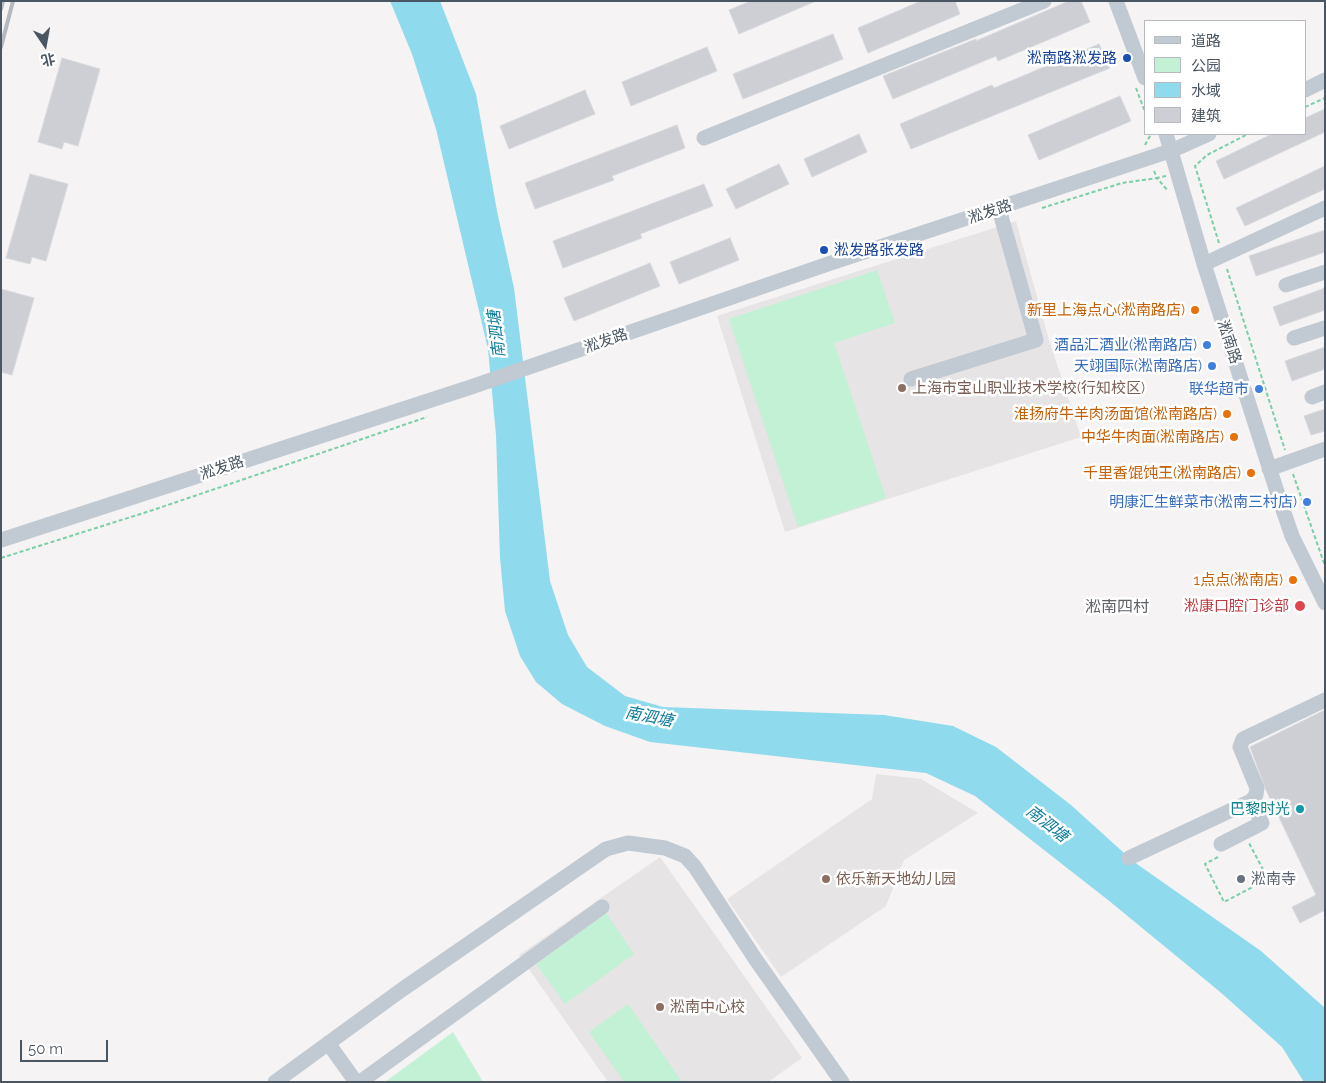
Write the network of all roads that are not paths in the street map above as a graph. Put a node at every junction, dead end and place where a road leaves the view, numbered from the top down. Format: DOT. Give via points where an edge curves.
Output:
graph roads {
  1 [pos="1044,1"];
  2 [pos="1116,1"];
  3 [pos="1144,75"];
  4 [pos="1325,80"];
  5 [pos="1306,90"];
  6 [pos="1166,135"];
  7 [pos="1207,135"];
  8 [pos="704,138"];
  9 [pos="1173,150"];
  10 [pos="1325,208"];
  11 [pos="999,209"];
  12 [pos="1204,264"];
  13 [pos="1325,272"];
  14 [pos="1286,285"];
  15 [pos="1325,328"];
  16 [pos="1294,338"];
  17 [pos="912,379"];
  18 [pos="1325,449"];
  19 [pos="1269,469"];
  20 [pos="1,540"];
  21 [pos="1325,603"];
  22 [pos="1325,700"];
  23 [pos="1251,801"];
  24 [pos="1221,844"];
  25 [pos="1129,858"];
  26 [pos="602,906"];
  27 [pos="328,1043"];
  28 [pos="274,1082"];
  29 [pos="358,1082"];
  30 [pos="842,1082"];
  1 -- 8 [label="street"];
  2 -- 3 [label="street"];
  4 -- 5 [label="street"];
  6 -- 9 [label="street, 淞南路"];
  7 -- 9 [label="street, 淞发路"];
  9 -- 11 [label="street, 淞发路"];
  9 -- 12 [label="street, 淞南路"];
  10 -- 12 [label="street"];
  11 -- 17 [label="street" via="1036,340"];
  11 -- 20 [label="street, 淞发路" via="828,264 471,387"];
  12 -- 19 [label="street, 淞南路"];
  13 -- 14 [label="street"];
  15 -- 16 [label="street"];
  18 -- 19 [label="street"];
  19 -- 21 [label="street, 淞南路" via="1292,536"];
  22 -- 23 [label="street" via="1243,739 1240,747 1257,788"];
  23 -- 24 [label="street" via="1262,823"];
  23 -- 25 [label="street"];
  26 -- 29 [label="street"];
  27 -- 28 [label="street"];
  27 -- 29 [label="street"];
  27 -- 30 [label="street" via="606,849 628,844 665,848 690,861"];
}
